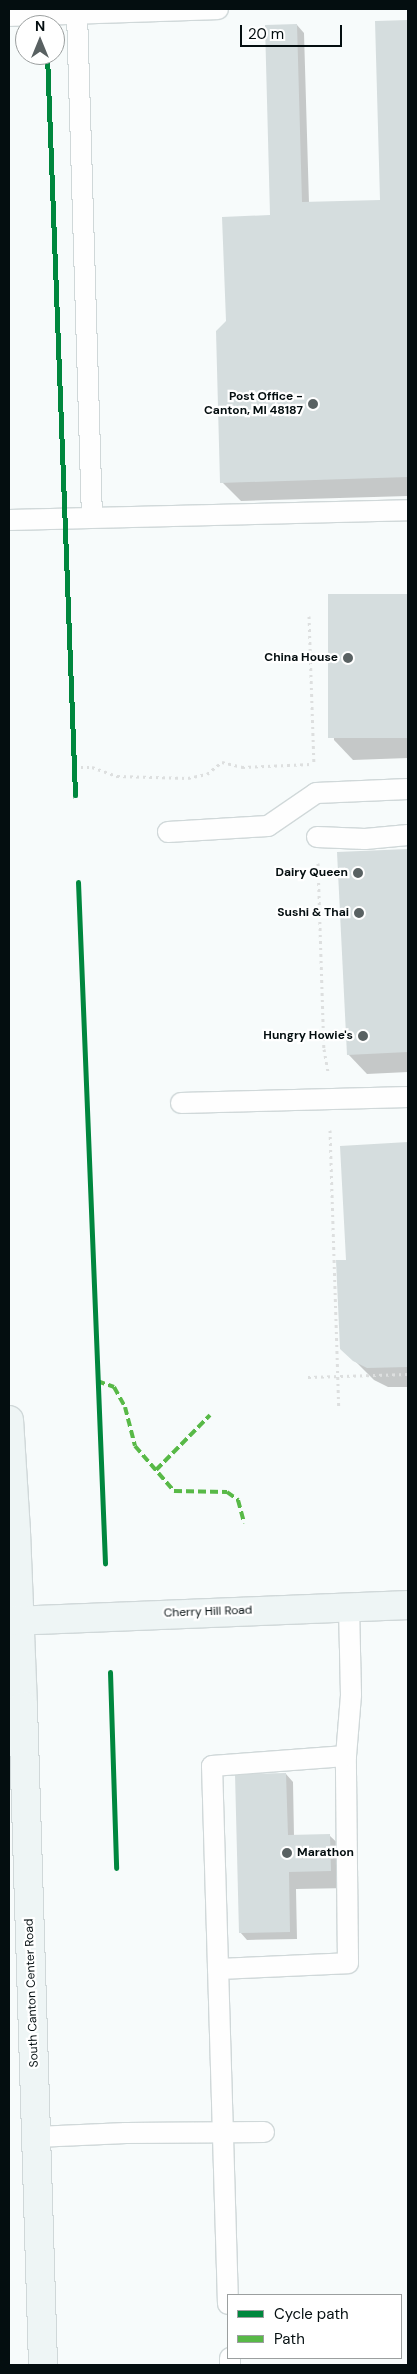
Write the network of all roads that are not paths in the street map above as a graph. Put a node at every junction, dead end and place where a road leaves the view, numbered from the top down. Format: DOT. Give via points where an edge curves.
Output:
graph roads {
  1 [pos="218,9"];
  2 [pos="77,13"];
  3 [pos="9,16"];
  4 [pos="408,510"];
  5 [pos="92,517"];
  6 [pos="9,520"];
  7 [pos="408,789"];
  8 [pos="168,832"];
  9 [pos="408,835"];
  10 [pos="317,837"];
  11 [pos="408,1097"];
  12 [pos="369,1098"];
  13 [pos="181,1102"];
  14 [pos="408,1106"];
  15 [pos="9,1420"];
  16 [pos="408,1605"];
  17 [pos="349,1606"];
  18 [pos="14,1621"];
  19 [pos="346,1756"];
  20 [pos="218,1969"];
  21 [pos="223,2132"];
  22 [pos="264,2132"];
  23 [pos="36,2137"];
  24 [pos="228,2294"];
  25 [pos="43,2365"];
  1 -- 2 [label="lane"];
  2 -- 3 [label="lane"];
  2 -- 5 [label="lane"];
  4 -- 5 [label="lane"];
  5 -- 6 [label="lane"];
  7 -- 8 [label="lane" via="316,793 268,826"];
  9 -- 10 [label="lane" via="365,839"];
  11 -- 12 [label="lane"];
  12 -- 13 [label="lane"];
  12 -- 14 [label="lane"];
  15 -- 18 [label="main road, South Canton Center Road"];
  16 -- 17 [label="main road, Cherry Hill Road"];
  17 -- 18 [label="main road, Cherry Hill Road"];
  17 -- 19 [label="lane" via="351,1695"];
  18 -- 23 [label="main road, South Canton Center Road"];
  19 -- 20 [label="lane" via="348,1962"];
  19 -- 20 [label="lane" via="212,1766"];
  20 -- 21 [label="lane"];
  21 -- 22 [label="lane"];
  21 -- 23 [label="lane"];
  21 -- 24 [label="lane"];
  23 -- 25 [label="main road, South Canton Center Road"];
}
